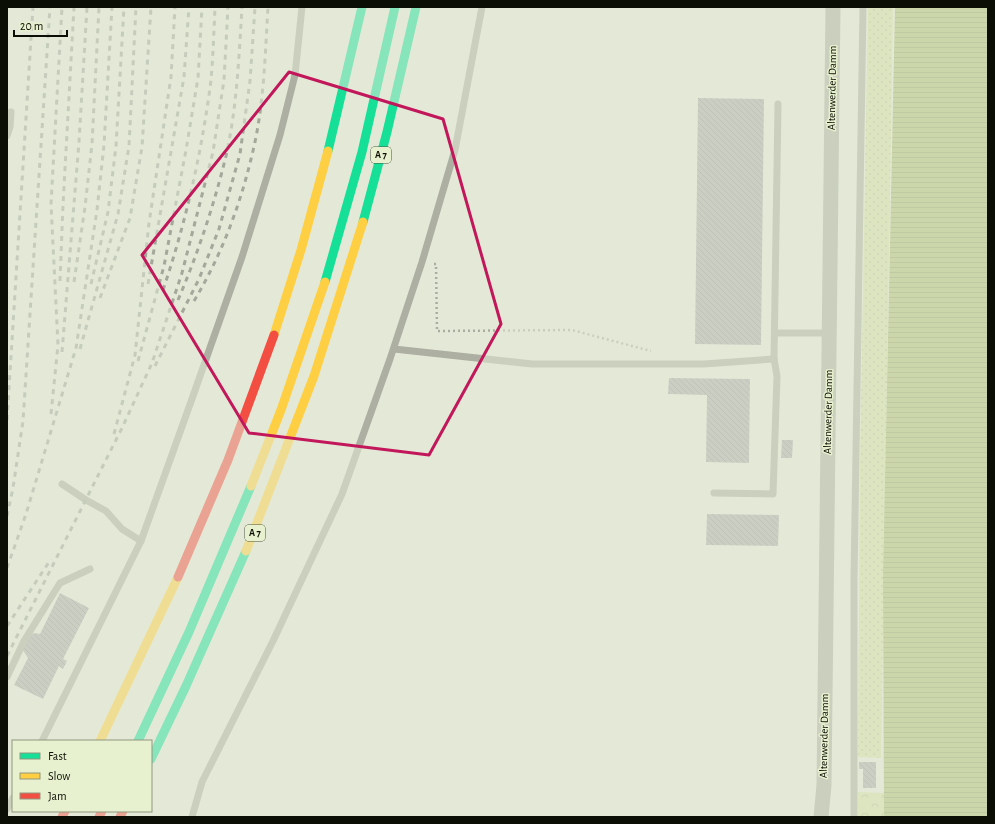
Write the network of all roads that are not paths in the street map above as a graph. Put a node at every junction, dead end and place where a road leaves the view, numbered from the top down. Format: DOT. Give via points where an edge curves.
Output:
graph roads {
  1 [pos="302,7"];
  2 [pos="362,7"];
  3 [pos="395,7"];
  4 [pos="416,7"];
  5 [pos="482,7"];
  6 [pos="833,7"];
  7 [pos="863,7"];
  8 [pos="778,104"];
  9 [pos="11,112"];
  10 [pos="7,136"];
  11 [pos="776,333"];
  12 [pos="829,333"];
  13 [pos="394,349"];
  14 [pos="774,359"];
  15 [pos="62,484"];
  16 [pos="714,493"];
  17 [pos="141,541"];
  18 [pos="90,569"];
  19 [pos="7,677"];
  20 [pos="42,740"];
  21 [pos="101,740"];
  22 [pos="138,740"];
  23 [pos="152,756"];
  24 [pos="12,800"];
  25 [pos="7,809"];
  26 [pos="192,817"];
  27 [pos="821,817"];
  28 [pos="854,817"];
  1 -- 17 [label="lane" via="295,75 280,135 242,257"];
  2 -- 21 [label="highway" via="336,126 290,285 259,376 187,559"];
  3 -- 22 [label="highway, A 7" via="368,128 341,228 322,294 279,417 233,533"];
  4 -- 23 [label="highway, A 7" via="372,194 316,372 252,540"];
  5 -- 13 [label="lane" via="455,150"];
  6 -- 12 [label="street, Altenwerder Damm"];
  7 -- 28 [label="lane" via="854,579"];
  8 -- 11 [label="lane"];
  9 -- 10 [label="lane"];
  11 -- 12 [label="lane"];
  11 -- 14 [label="lane"];
  12 -- 27 [label="street, Altenwerder Damm" via="824,785"];
  13 -- 14 [label="lane" via="532,364 704,364"];
  13 -- 26 [label="lane" via="342,494 273,641 202,782"];
  14 -- 16 [label="lane" via="778,376 773,494"];
  15 -- 17 [label="lane" via="106,511 122,529"];
  17 -- 20 [label="lane"];
  18 -- 19 [label="lane" via="60,582 24,641"];
  24 -- 25 [label="lane"];
}
